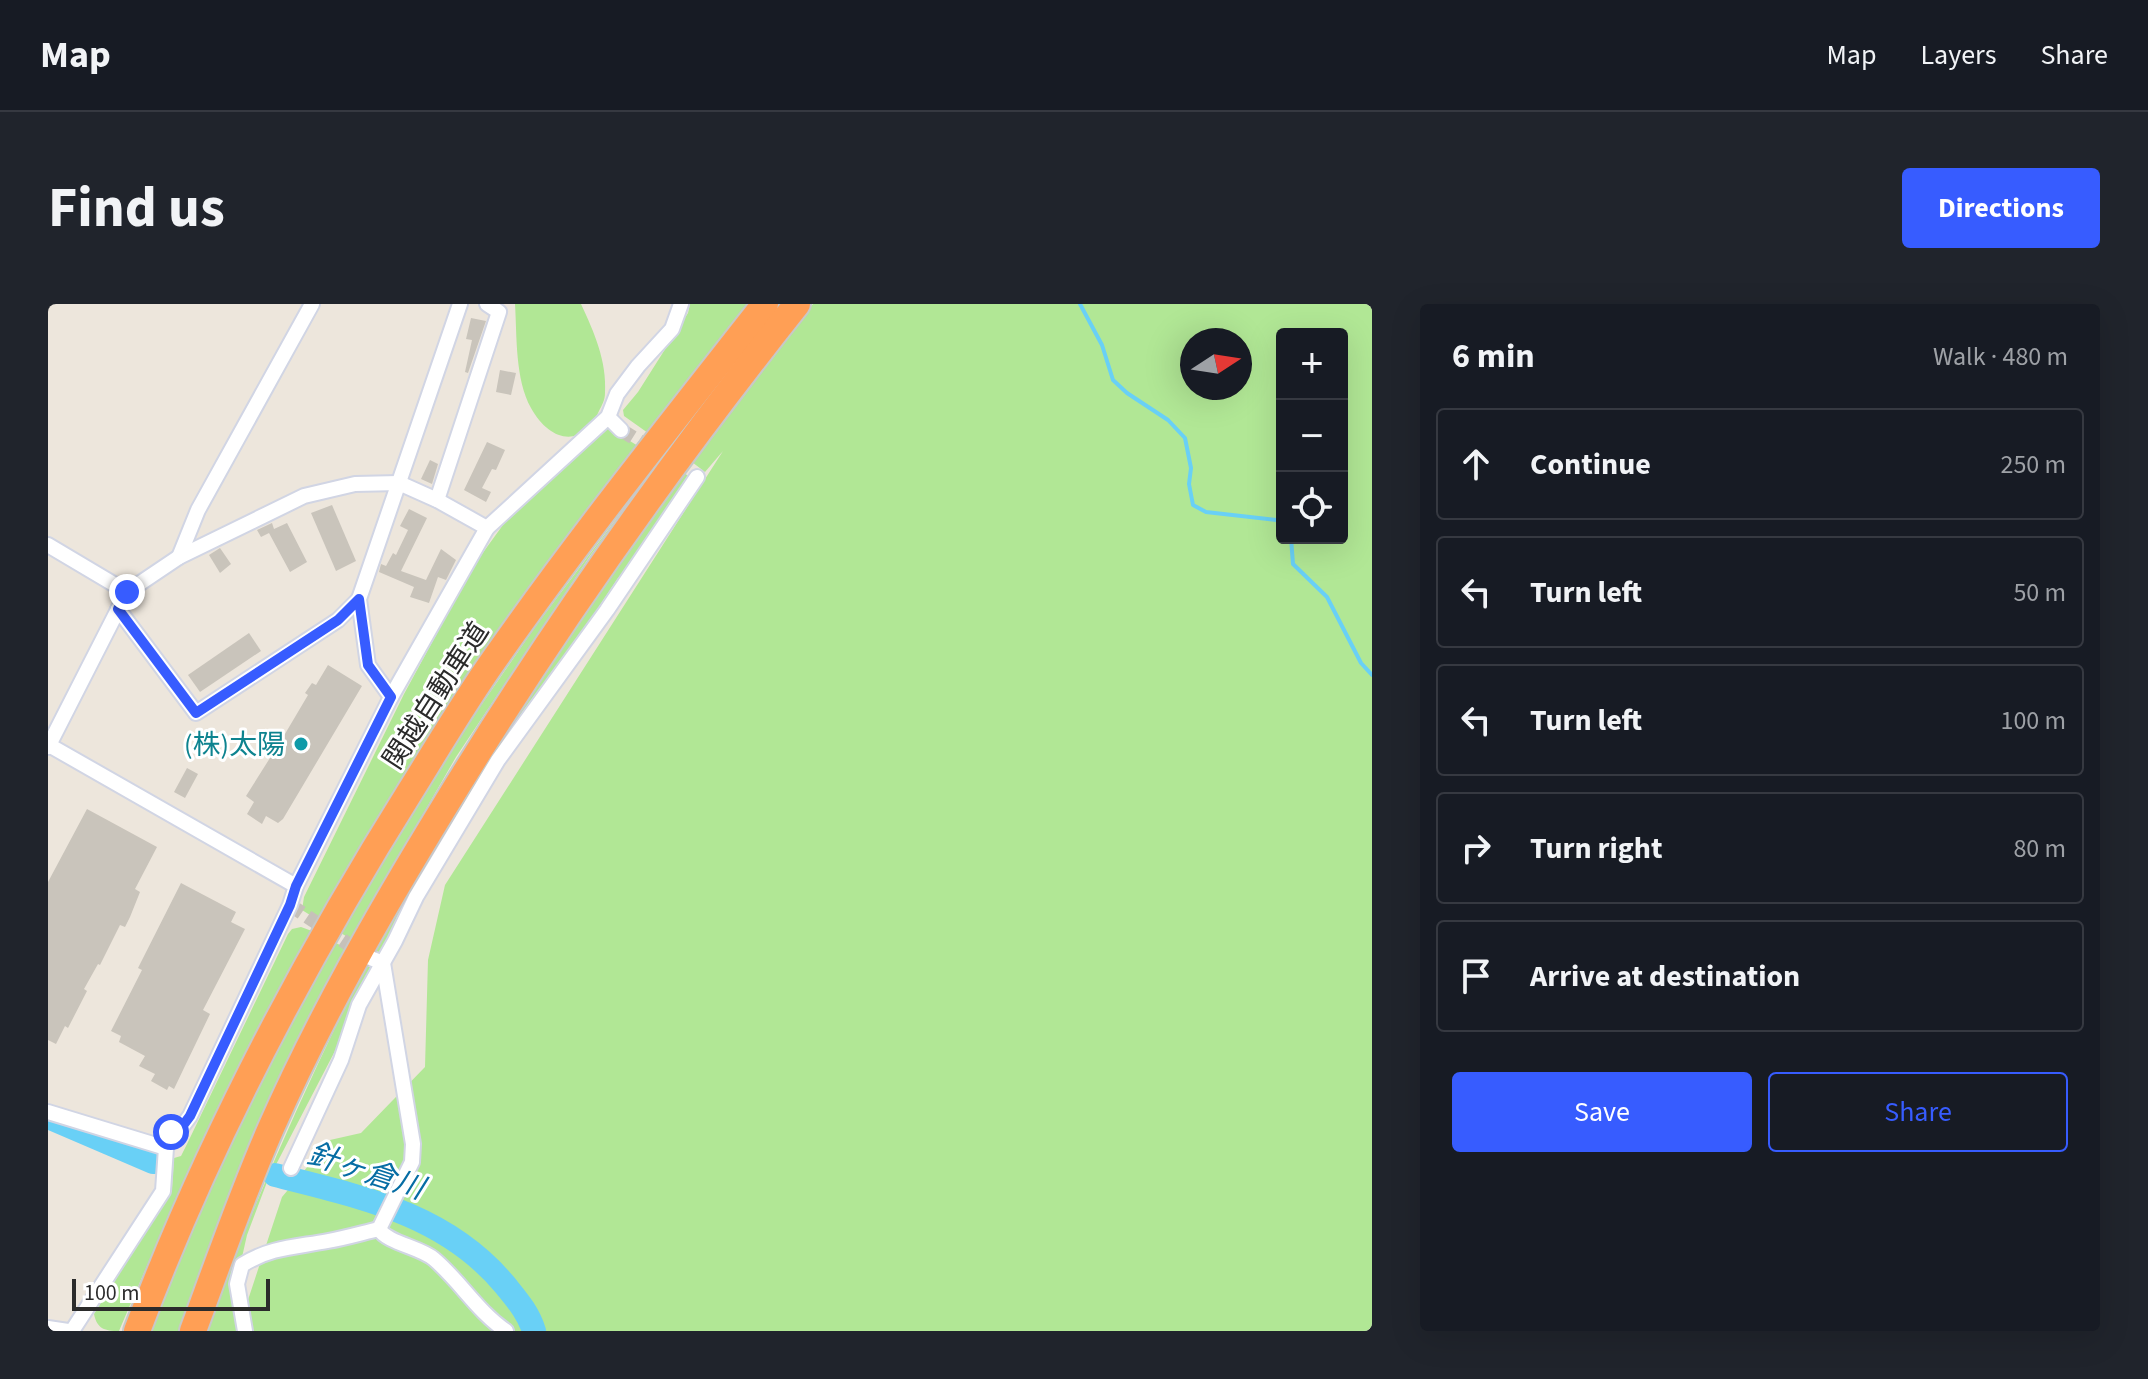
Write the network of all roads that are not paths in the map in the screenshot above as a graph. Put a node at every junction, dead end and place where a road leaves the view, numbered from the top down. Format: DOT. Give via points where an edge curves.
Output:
graph roads {
  1 [pos="312,304"];
  2 [pos="460,304"];
  3 [pos="487,304"];
  4 [pos="681,304"];
  5 [pos="765,304"];
  6 [pos="797,304"];
  7 [pos="608,417"];
  8 [pos="621,430"];
  9 [pos="697,477"];
  10 [pos="399,483"];
  11 [pos="437,500"];
  12 [pos="487,528"];
  13 [pos="48,545"];
  14 [pos="179,557"];
  15 [pos="127,592"];
  16 [pos="359,599"];
  17 [pos="118,609"];
  18 [pos="391,697"];
  19 [pos="48,746"];
  20 [pos="296,886"];
  21 [pos="368,957"];
  22 [pos="383,963"];
  23 [pos="48,1112"];
  24 [pos="166,1148"];
  25 [pos="291,1168"];
  26 [pos="379,1229"];
  27 [pos="48,1328"];
  28 [pos="70,1331"];
  29 [pos="137,1331"];
  30 [pos="193,1331"];
  31 [pos="245,1331"];
  32 [pos="506,1331"];
  1 -- 14 [label="street" via="198,510"];
  2 -- 10 [label="street"];
  3 -- 11 [label="street" via="499,312"];
  4 -- 7 [label="street" via="672,329 617,394"];
  5 -- 29 [label="highway, 関越自動車道" via="496,657 389,825 287,998 238,1096"];
  6 -- 30 [label="highway" via="593,578 503,710 422,843 353,962 271,1128"];
  7 -- 8 [label="street"];
  7 -- 12 [label="street"];
  9 -- 22 [label="street" via="498,760"];
  10 -- 11 [label="street"];
  10 -- 14 [label="street" via="355,484 304,496"];
  10 -- 16 [label="street"];
  11 -- 12 [label="street"];
  12 -- 18 [label="street"];
  13 -- 15 [label="street"];
  14 -- 15 [label="street"];
  15 -- 17 [label="street"];
  16 -- 17 [label="street" via="338,620 196,713"];
  16 -- 18 [label="street" via="368,665"];
  17 -- 19 [label="street"];
  18 -- 20 [label="street"];
  19 -- 20 [label="street"];
  20 -- 24 [label="street" via="190,1116 171,1132"];
  21 -- 22 [label="street"];
  22 -- 25 [label="street" via="359,1005 341,1060"];
  22 -- 26 [label="street" via="413,1144 412,1162"];
  23 -- 24 [label="street"];
  24 -- 28 [label="street" via="163,1191"];
  26 -- 31 [label="street" via="288,1246 242,1265 237,1284"];
  26 -- 32 [label="street" via="433,1259"];
  27 -- 28 [label="street"];
}
